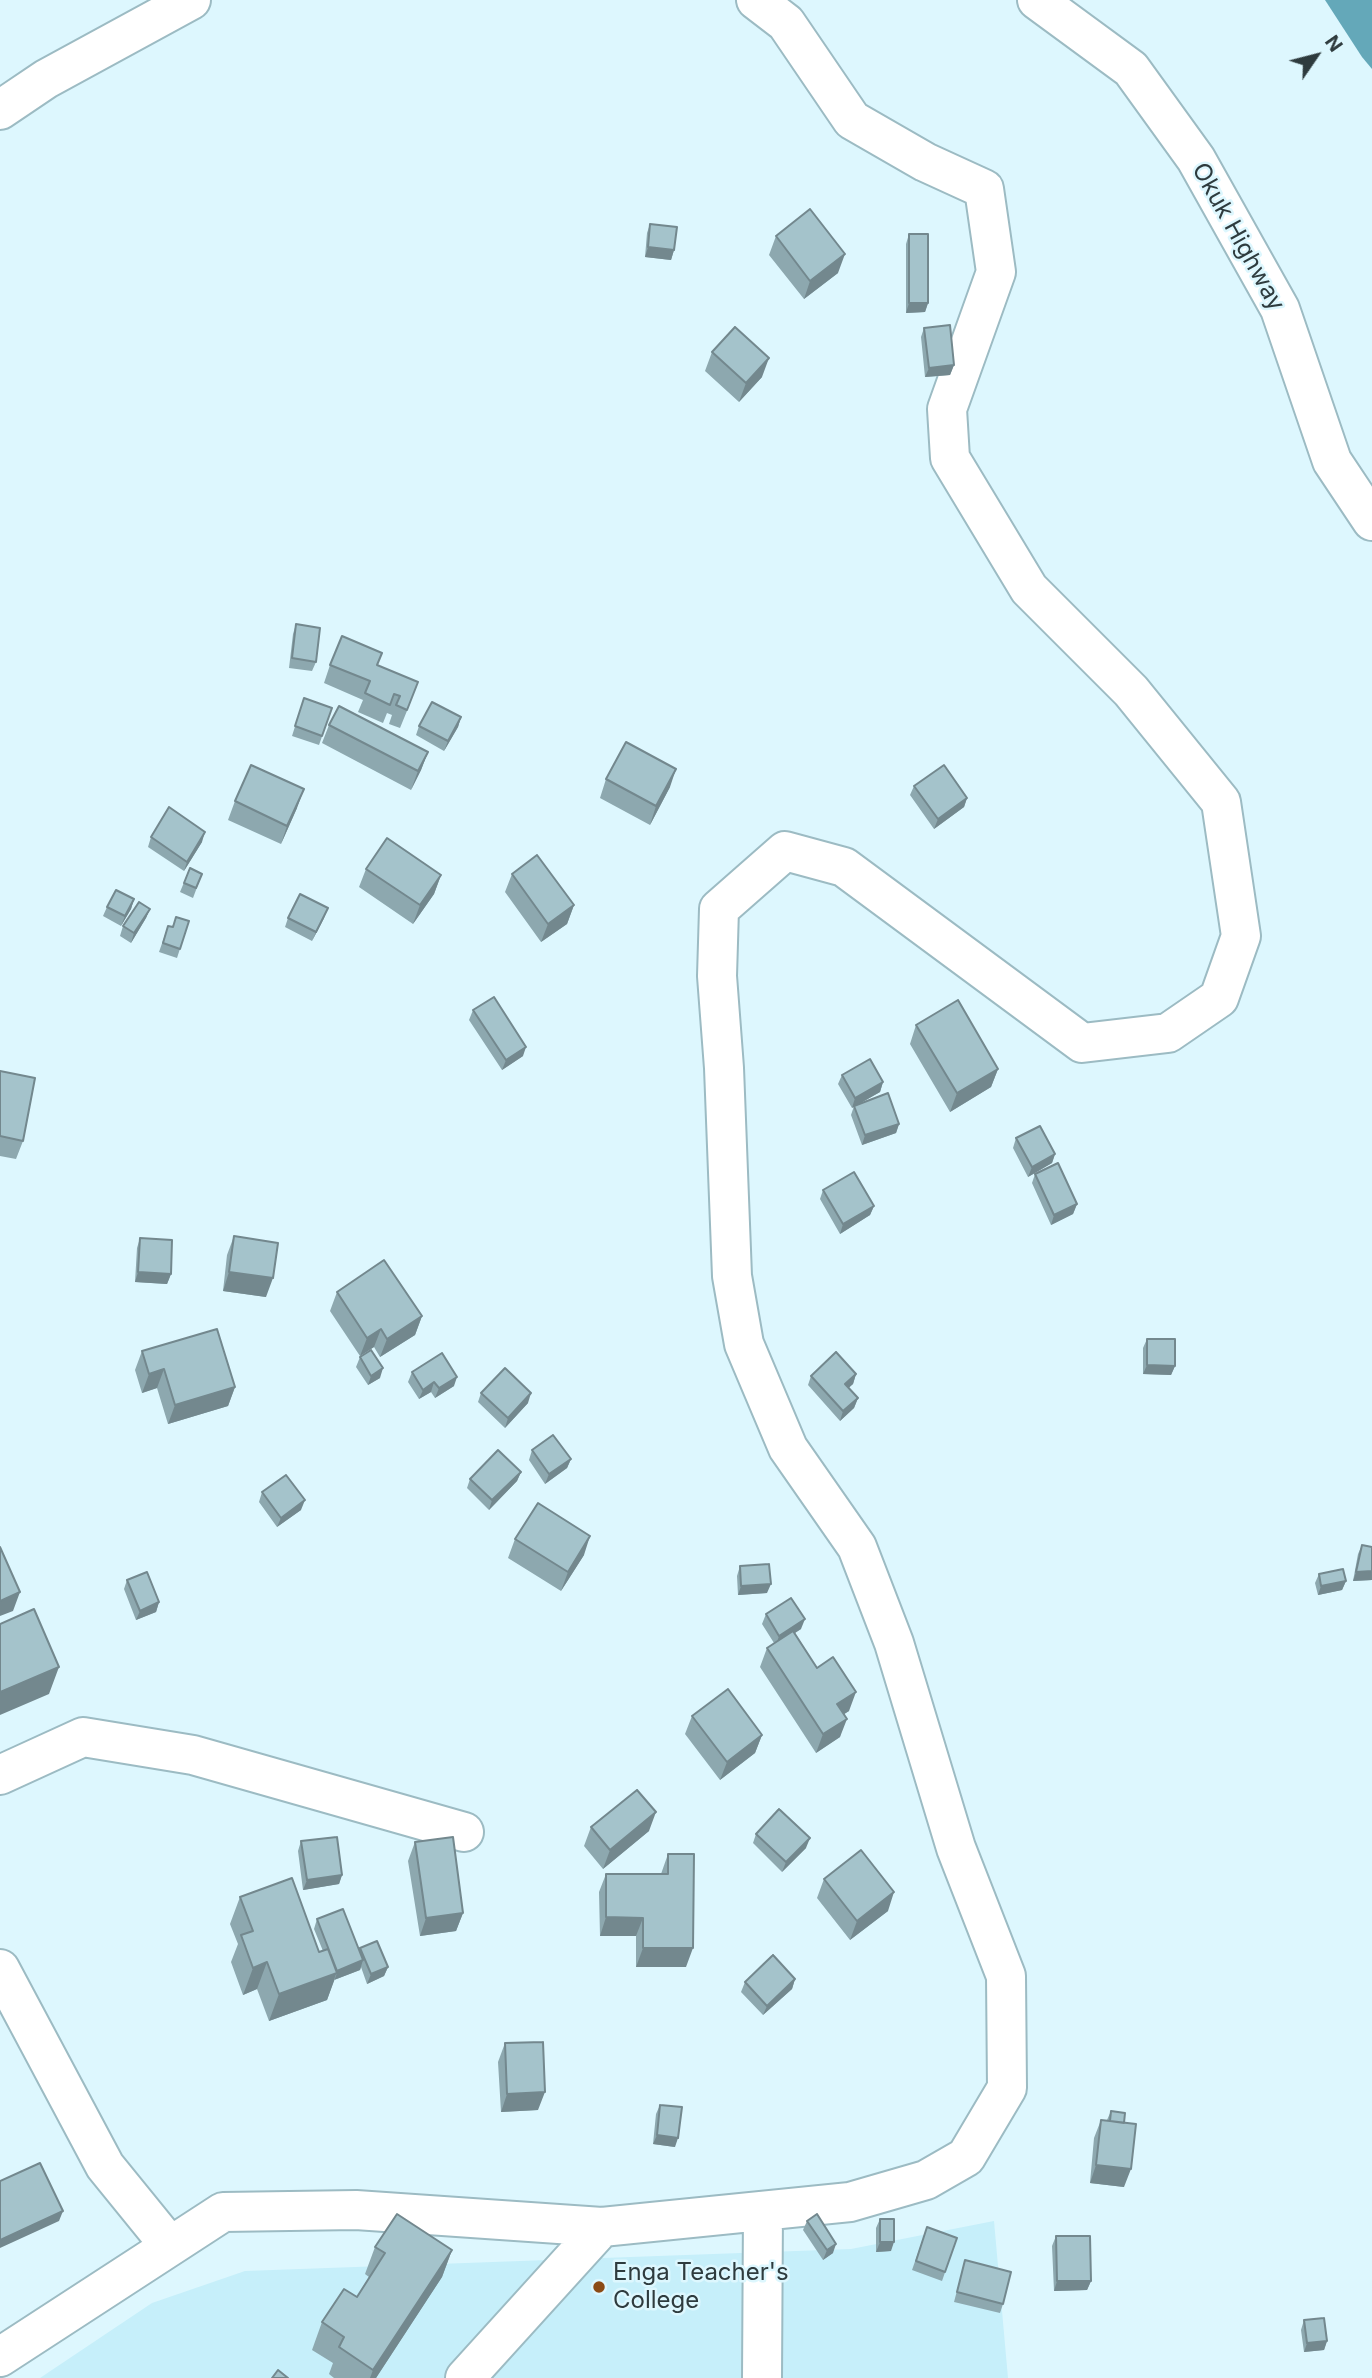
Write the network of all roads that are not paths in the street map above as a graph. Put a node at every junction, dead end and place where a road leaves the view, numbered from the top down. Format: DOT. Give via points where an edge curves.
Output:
graph roads {
  1 [pos="191,0"];
  2 [pos="756,0"];
  3 [pos="1037,0"];
  4 [pos="0,110"];
  5 [pos="1372,521"];
  6 [pos="0,1775"];
  7 [pos="464,1832"];
  8 [pos="0,1969"];
  9 [pos="763,2211"];
  10 [pos="601,2227"];
  11 [pos="170,2246"];
  12 [pos="0,2357"];
  13 [pos="465,2378"];
  14 [pos="762,2378"];
  1 -- 4 [label="street" via="46,79"];
  2 -- 9 [label="street" via="786,23 852,120 984,189 996,272 947,409 950,458 1029,589 1131,691 1220,802 1241,936 1219,998 1168,1032 1083,1043 844,867 785,850 719,909 717,976 732,1276 744,1344 788,1448 857,1547 894,1643 956,1848 1006,1976 1007,2088 966,2157 926,2180 850,2202"];
  3 -- 5 [label="street, Okuk Highway" via="1131,69 1196,159 1280,309 1332,461"];
  6 -- 7 [label="street" via="83,1737 193,1755"];
  8 -- 11 [label="street" via="105,2166"];
  9 -- 10 [label="street"];
  9 -- 14 [label="street"];
  10 -- 11 [label="street" via="356,2210 223,2212"];
  10 -- 13 [label="street"];
  11 -- 12 [label="street"];
}
